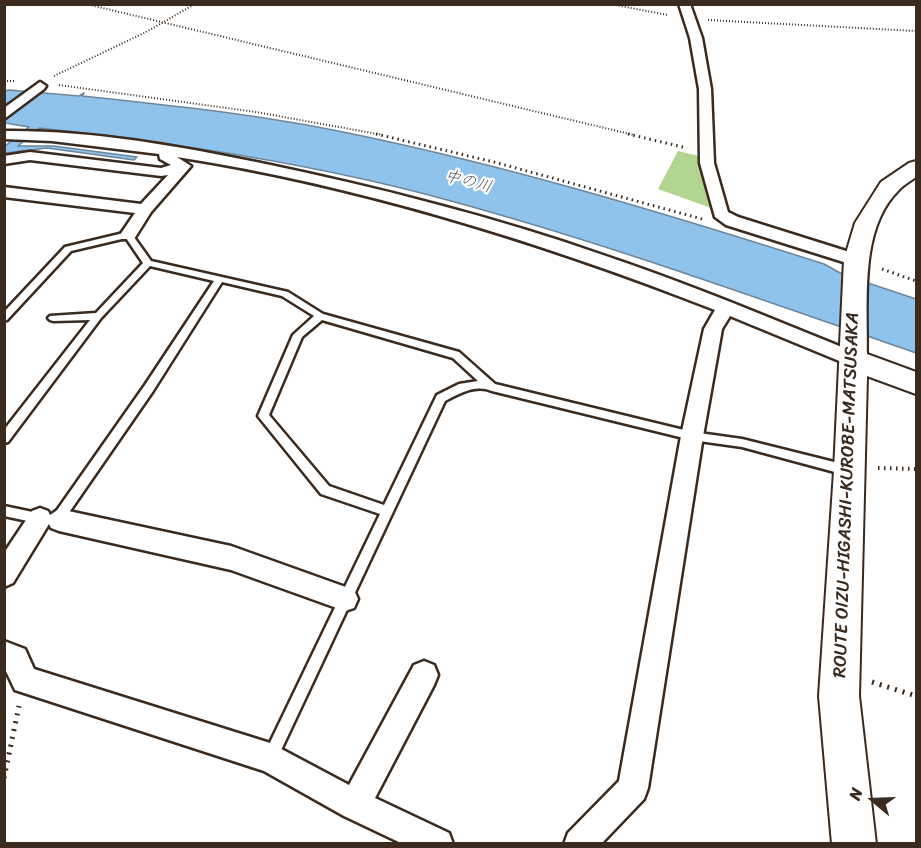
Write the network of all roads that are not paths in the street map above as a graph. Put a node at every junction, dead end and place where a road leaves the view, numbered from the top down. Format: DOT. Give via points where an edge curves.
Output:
graph roads {
  1 [pos="686,12"];
  2 [pos="42,84"];
  3 [pos="4,115"];
  4 [pos="4,135"];
  5 [pos="148,148"];
  6 [pos="4,160"];
  7 [pos="184,166"];
  8 [pos="916,167"];
  9 [pos="272,169"];
  10 [pos="4,192"];
  11 [pos="145,209"];
  12 [pos="128,235"];
  13 [pos="148,263"];
  14 [pos="856,264"];
  15 [pos="220,279"];
  16 [pos="726,307"];
  17 [pos="98,316"];
  18 [pos="320,316"];
  19 [pos="4,318"];
  20 [pos="53,318"];
  21 [pos="854,352"];
  22 [pos="487,383"];
  23 [pos="916,383"];
  24 [pos="692,436"];
  25 [pos="4,439"];
  26 [pos="850,471"];
  27 [pos="4,511"];
  28 [pos="386,511"];
  29 [pos="49,519"];
  30 [pos="4,575"];
  31 [pos="345,599"];
  32 [pos="4,654"];
  33 [pos="424,675"];
  34 [pos="270,758"];
  35 [pos="355,805"];
  36 [pos="438,843"];
  37 [pos="579,843"];
  38 [pos="854,843"];
  1 -- 14 [label="street" via="696,38 705,89 707,163 721,214"];
  2 -- 3 [label="street"];
  4 -- 5 [label="street"];
  5 -- 7 [label="street"];
  5 -- 9 [label="street"];
  6 -- 7 [label="street" via="30,156 161,172"];
  7 -- 9 [label="street"];
  7 -- 11 [label="street"];
  8 -- 14 [label="main road, ROUTE OIZU-HIGASHI-KUROBE-MATSUSAKA" via="889,187 866,224"];
  9 -- 16 [label="street" via="466,217"];
  10 -- 11 [label="street"];
  11 -- 12 [label="street"];
  12 -- 13 [label="lane"];
  12 -- 19 [label="lane" via="68,249"];
  13 -- 15 [label="lane"];
  13 -- 17 [label="lane"];
  14 -- 21 [label="main road, ROUTE OIZU-HIGASHI-KUROBE-MATSUSAKA"];
  15 -- 18 [label="lane" via="285,294"];
  15 -- 29 [label="lane" via="149,388"];
  16 -- 21 [label="street"];
  16 -- 24 [label="street" via="713,329"];
  17 -- 20 [label="lane"];
  17 -- 25 [label="lane"];
  18 -- 22 [label="lane" via="456,355"];
  18 -- 28 [label="lane" via="298,335 263,416 325,490"];
  21 -- 23 [label="main road"];
  21 -- 26 [label="main road, ROUTE OIZU-HIGASHI-KUROBE-MATSUSAKA"];
  22 -- 24 [label="lane"];
  22 -- 28 [label="lane" via="463,387 441,398"];
  24 -- 26 [label="lane" via="742,443"];
  24 -- 37 [label="street" via="633,788"];
  26 -- 38 [label="main road, ROUTE OIZU-HIGASHI-KUROBE-MATSUSAKA" via="839,696"];
  27 -- 29 [label="lane"];
  28 -- 31 [label="lane"];
  29 -- 30 [label="street"];
  29 -- 31 [label="street" via="231,558"];
  31 -- 34 [label="lane"];
  32 -- 34 [label="street" via="16,658 25,680"];
  33 -- 35 [label="street"];
  34 -- 35 [label="street"];
  35 -- 36 [label="street"];
}
